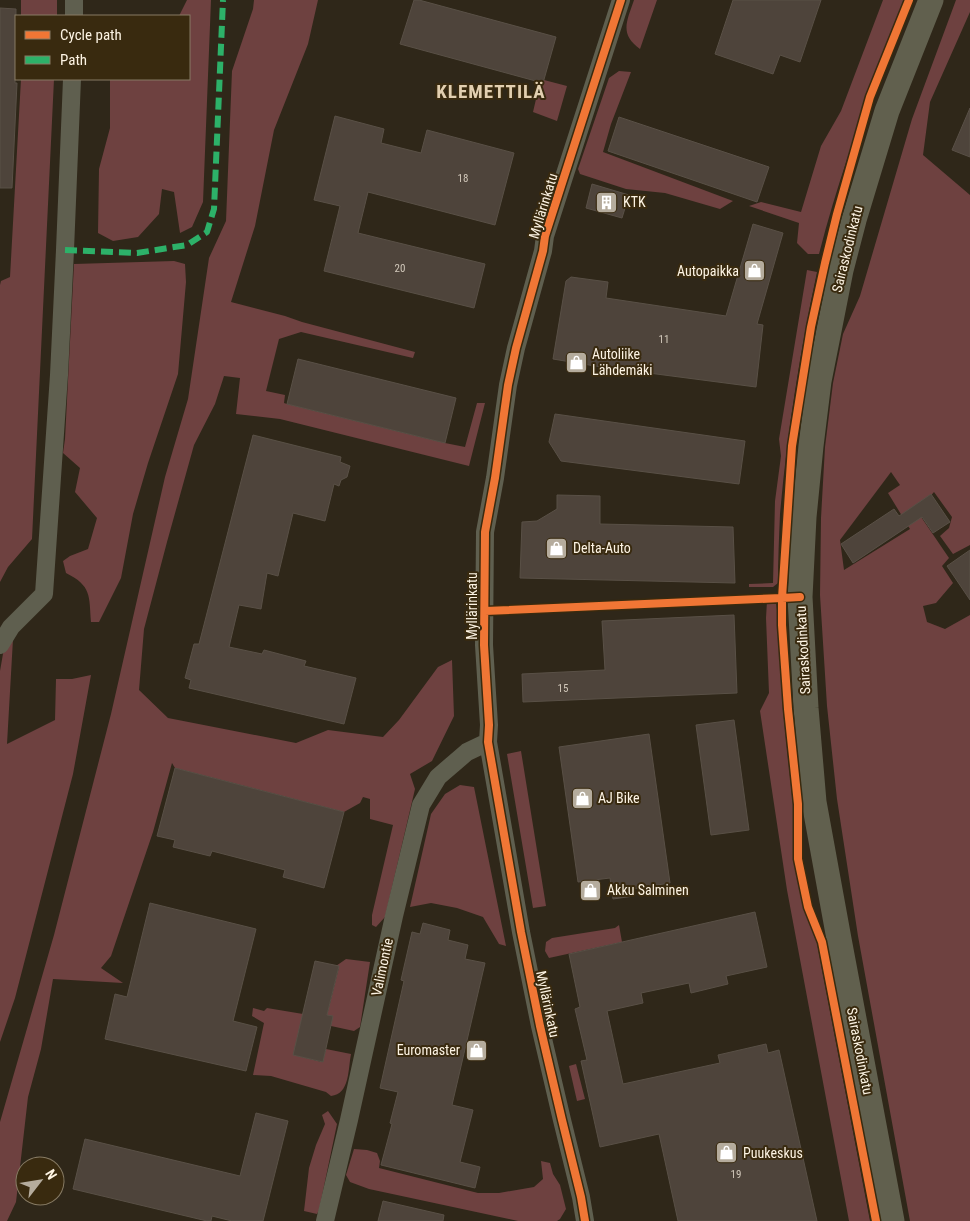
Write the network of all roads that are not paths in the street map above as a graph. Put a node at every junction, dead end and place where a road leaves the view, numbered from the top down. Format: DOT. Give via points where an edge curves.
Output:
graph roads {
  1 [pos="74,0"];
  2 [pos="621,0"];
  3 [pos="931,0"];
  4 [pos="74,15"];
  5 [pos="72,80"];
  6 [pos="0,644"];
  7 [pos="488,742"];
  8 [pos="325,1221"];
  9 [pos="586,1221"];
  10 [pos="892,1221"];
  1 -- 4 [label="street"];
  2 -- 7 [label="street, Myllärinkatu" via="545,236 508,385 485,532 484,645"];
  3 -- 10 [label="main road, Sairaskodinkatu" via="887,111 840,270 812,437 800,597 814,802"];
  5 -- 6 [label="street" via="44,594 11,627"];
  7 -- 8 [label="street, Valimontie" via="467,752 438,778 421,805"];
  7 -- 9 [label="street, Myllärinkatu" via="520,932"];
}
